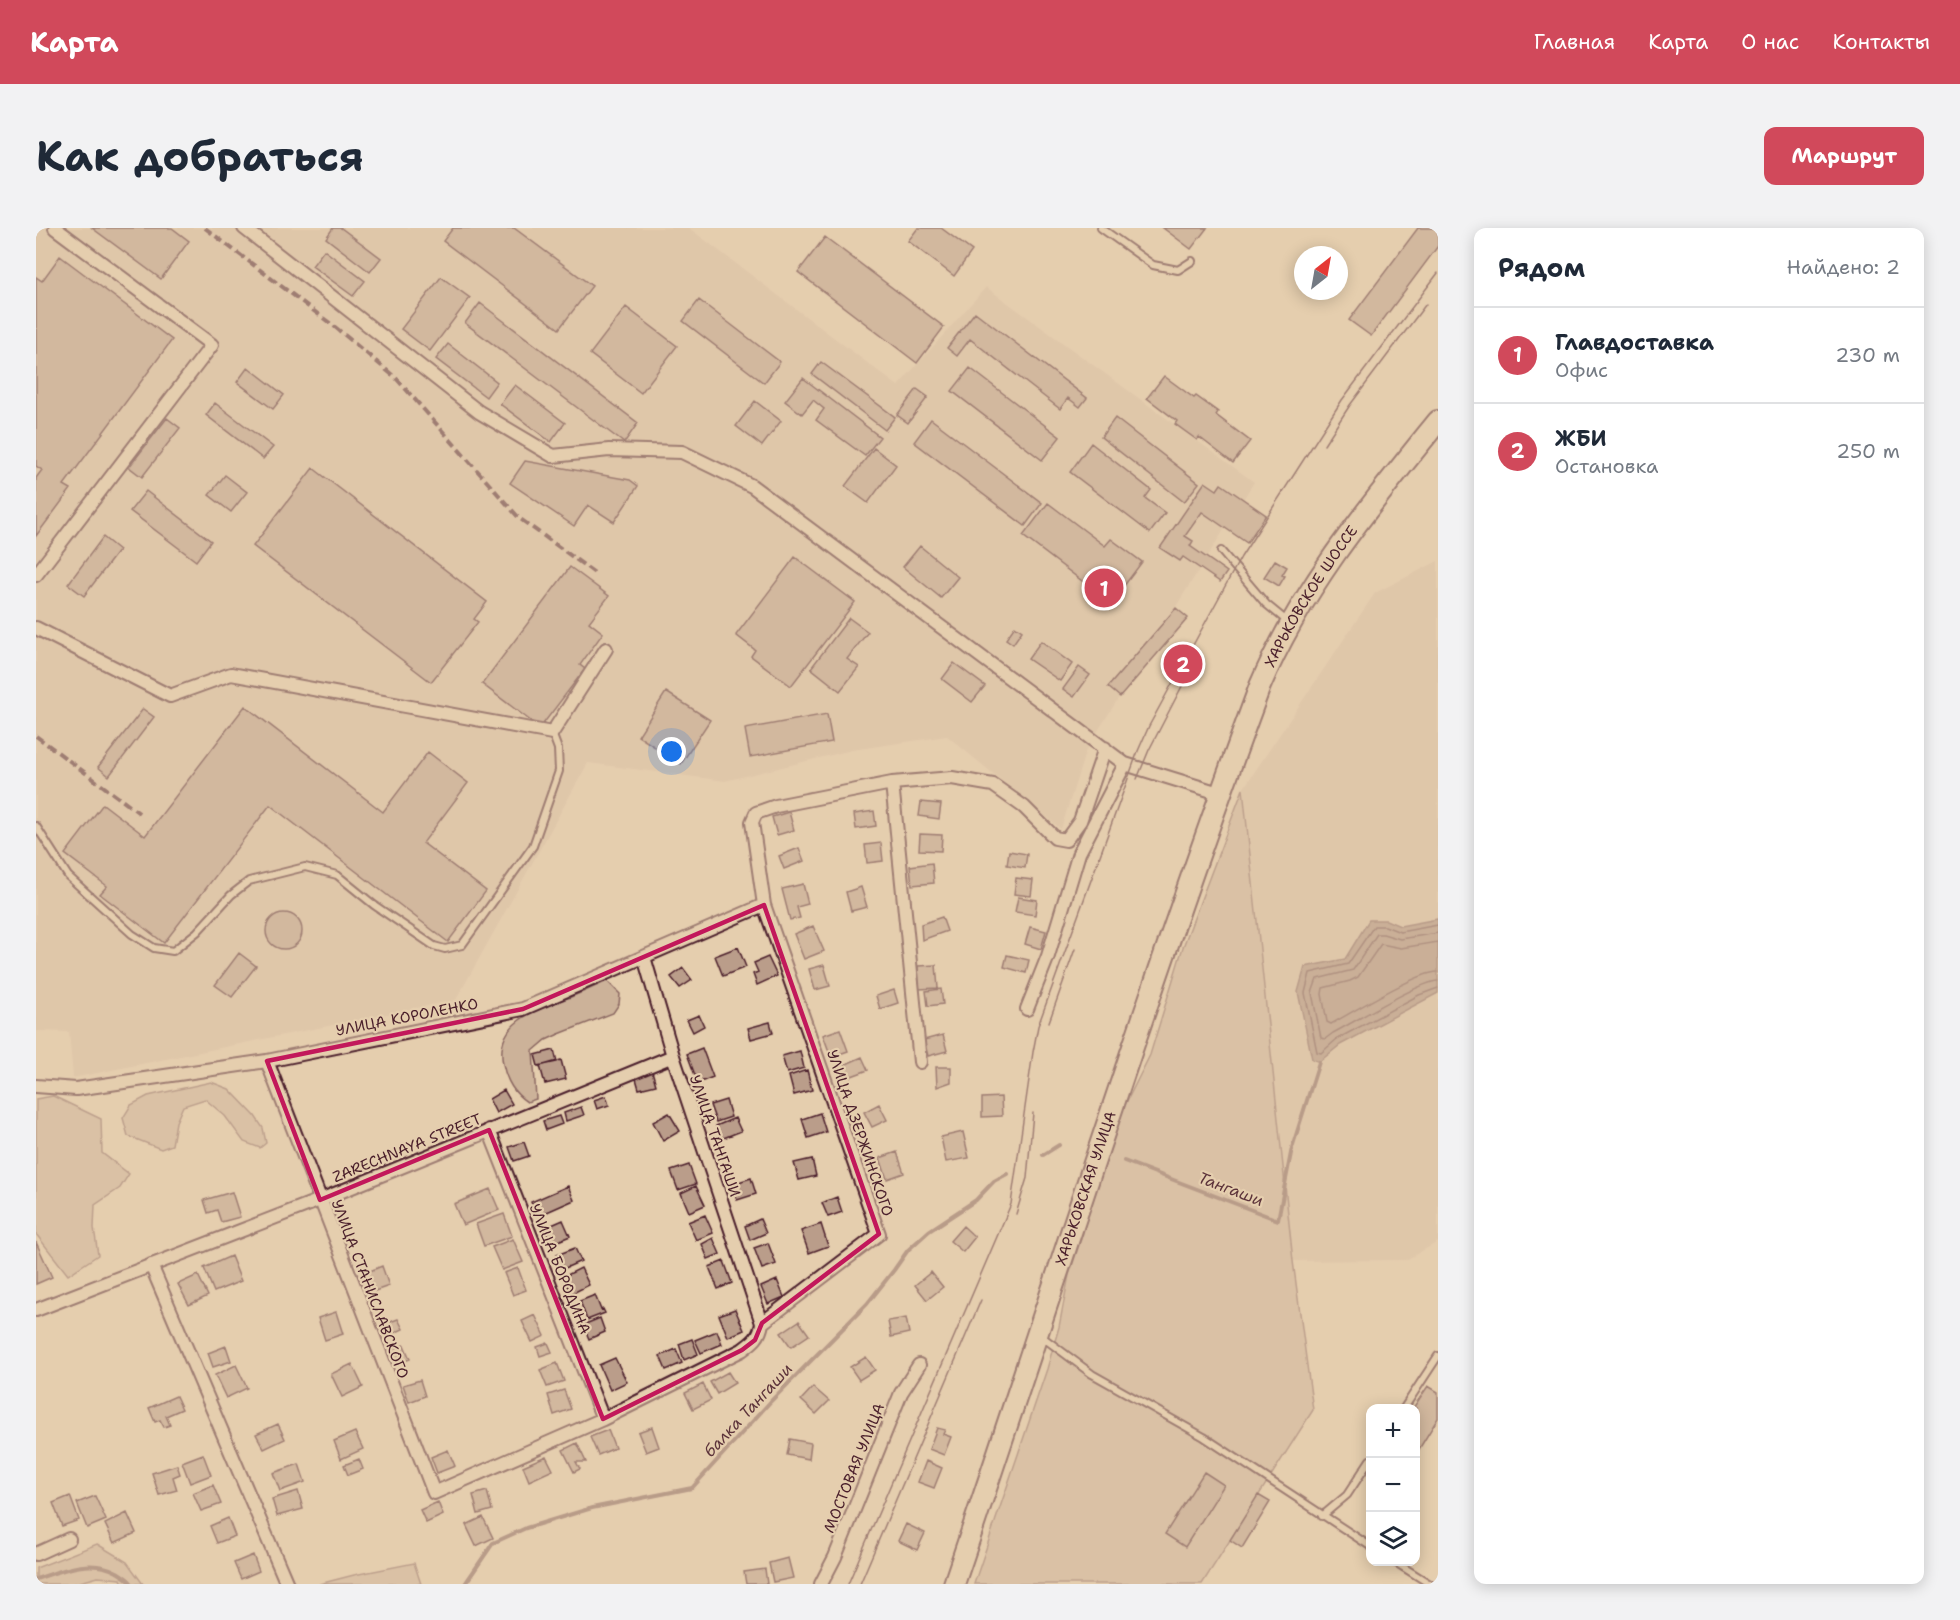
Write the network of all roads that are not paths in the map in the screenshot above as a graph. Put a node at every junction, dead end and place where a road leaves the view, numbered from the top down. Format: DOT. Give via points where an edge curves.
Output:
graph roads {
  1 [pos="55,228"];
  2 [pos="244,228"];
  3 [pos="1101,228"];
  4 [pos="1192,261"];
  5 [pos="1438,421"];
  6 [pos="1221,551"];
  7 [pos="36,575"];
  8 [pos="1291,625"];
  9 [pos="36,628"];
  10 [pos="606,649"];
  11 [pos="552,733"];
  12 [pos="1105,748"];
  13 [pos="1125,764"];
  14 [pos="892,783"];
  15 [pos="1222,794"];
  16 [pos="36,826"];
  17 [pos="764,905"];
  18 [pos="644,957"];
  19 [pos="1027,1009"];
  20 [pos="673,1056"];
  21 [pos="267,1061"];
  22 [pos="920,1062"];
  23 [pos="36,1086"];
  24 [pos="489,1130"];
  25 [pos="320,1200"];
  26 [pos="152,1265"];
  27 [pos="36,1310"];
  28 [pos="762,1323"];
  29 [pos="1038,1334"];
  30 [pos="1438,1356"];
  31 [pos="920,1365"];
  32 [pos="1407,1404"];
  33 [pos="603,1419"];
  34 [pos="1366,1467"];
  35 [pos="434,1493"];
  36 [pos="1322,1516"];
  37 [pos="69,1539"];
  38 [pos="1366,1543"];
  39 [pos="38,1549"];
  40 [pos="1401,1566"];
  41 [pos="287,1584"];
  42 [pos="821,1584"];
  43 [pos="954,1584"];
  44 [pos="1430,1584"];
  1 -- 7 [label="street" via="212,345"];
  2 -- 12 [label="street" via="478,412 553,456 609,450 682,452 752,486"];
  3 -- 4 [label="lane" via="1153,265 1178,270"];
  5 -- 8 [label="main road, ХАРЬКОВСКОЕ ШОССЕ" via="1322,572"];
  6 -- 8 [label="lane" via="1266,604"];
  8 -- 15 [label="main road, ХАРЬКОВСКОЕ ШОССЕ" via="1260,686"];
  9 -- 11 [label="street" via="170,696 231,674"];
  10 -- 11 [label="street"];
  11 -- 16 [label="lane" via="558,749 559,771 533,846 462,945 445,949 434,946 374,905 337,875 305,867 249,881 173,951 153,948 68,876"];
  12 -- 13 [label="street"];
  12 -- 14 [label="street, УЛИЦА ДЗЕРЖИНСКОГО" via="1080,821 1066,840 1055,838 1024,807 993,785 952,777"];
  13 -- 15 [label="street"];
  13 -- 19 [label="street" via="1079,854 1048,956"];
  14 -- 17 [label="street, УЛИЦА ДЗЕРЖИНСКОГО" via="756,813 752,822"];
  14 -- 22 [label="street"];
  15 -- 29 [label="main road, ХАРЬКОВСКАЯ УЛИЦА" via="1101,1139"];
  17 -- 18 [label="street, УЛИЦА КОРОЛЕНКО"];
  17 -- 28 [label="street, УЛИЦА ДЗЕРЖИНСКОГО" via="879,1234"];
  18 -- 20 [label="street, УЛИЦА ТАНГАШИ"];
  18 -- 21 [label="street, УЛИЦА КОРОЛЕНКО" via="524,1009"];
  20 -- 24 [label="street, ZARECHNAYA STREET"];
  20 -- 28 [label="street, УЛИЦА ТАНГАШИ"];
  21 -- 23 [label="street, УЛИЦА КОРОЛЕНКО" via="76,1089"];
  21 -- 25 [label="street, УЛИЦА СТАНИСЛАВСКОГО"];
  24 -- 25 [label="street, ZARECHNAYA STREET"];
  24 -- 33 [label="street, УЛИЦА БОРОДИНА"];
  25 -- 26 [label="street, ZARECHNAYA STREET"];
  25 -- 35 [label="street, УЛИЦА СТАНИСЛАВСКОГО"];
  26 -- 27 [label="street, ZARECHNAYA STREET"];
  26 -- 41 [label="street"];
  28 -- 33 [label="street, УЛИЦА ДЗЕРЖИНСКОГО" via="755,1340 742,1350"];
  29 -- 36 [label="lane" via="1092,1374 1204,1437"];
  29 -- 43 [label="main road, ХАРЬКОВСКАЯ УЛИЦА"];
  30 -- 32 [label="lane"];
  31 -- 42 [label="street, МОСТОВАЯ УЛИЦА" via="901,1393"];
  33 -- 35 [label="street, УЛИЦА ДЗЕРЖИНСКОГО"];
  34 -- 36 [label="lane" via="1347,1495"];
  36 -- 38 [label="lane"];
  37 -- 39 [label="street"];
  40 -- 44 [label="lane"];
}
